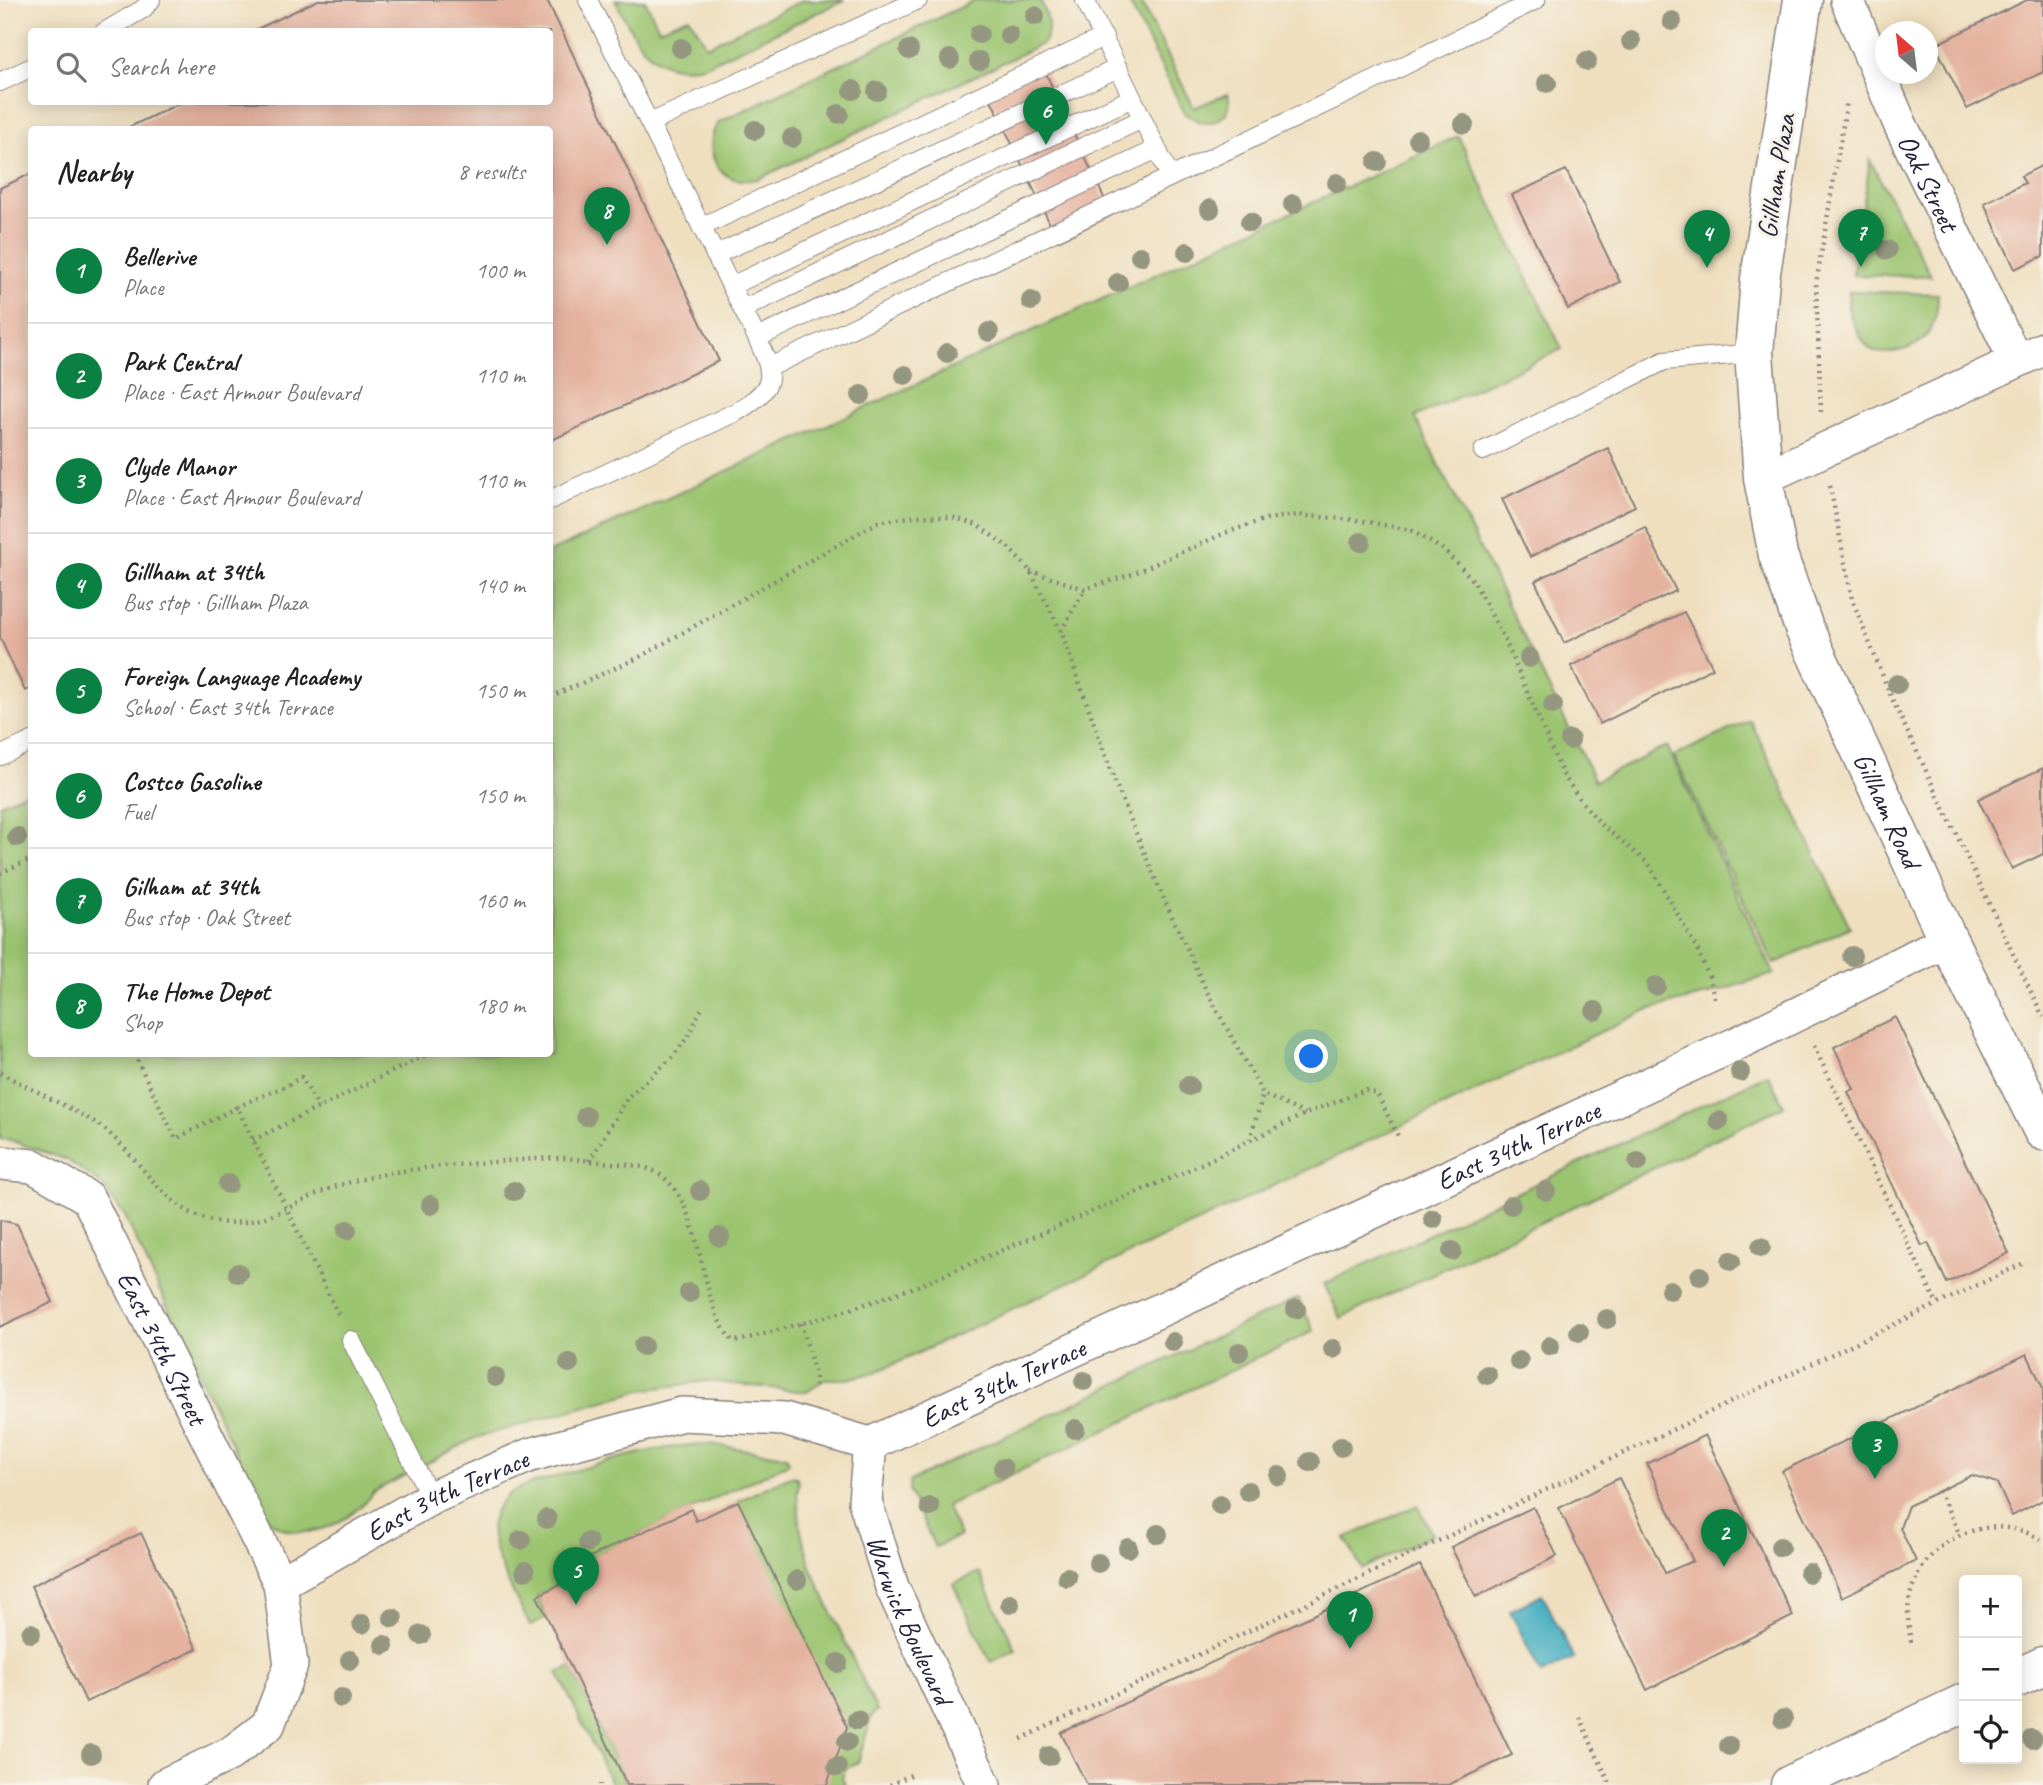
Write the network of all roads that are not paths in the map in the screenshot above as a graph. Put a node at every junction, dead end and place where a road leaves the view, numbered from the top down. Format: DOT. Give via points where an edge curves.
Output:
graph roads {
  1 [pos="151,0"];
  2 [pos="588,0"];
  3 [pos="918,0"];
  4 [pos="1085,0"];
  5 [pos="1536,0"];
  6 [pos="1803,0"];
  7 [pos="1847,0"];
  8 [pos="111,28"];
  9 [pos="1104,37"];
  10 [pos="1118,68"];
  11 [pos="28,69"];
  12 [pos="0,82"];
  13 [pos="1132,98"];
  14 [pos="1142,119"];
  15 [pos="650,124"];
  16 [pos="1157,149"];
  17 [pos="1170,176"];
  18 [pos="701,228"];
  19 [pos="715,255"];
  20 [pos="731,286"];
  21 [pos="743,309"];
  22 [pos="757,338"];
  23 [pos="1754,354"];
  24 [pos="2029,355"];
  25 [pos="771,366"];
  26 [pos="1483,451"];
  27 [pos="1763,478"];
  28 [pos="553,499"];
  29 [pos="28,743"];
  30 [pos="0,756"];
  31 [pos="1948,940"];
  32 [pos="2043,1131"];
  33 [pos="0,1163"];
  34 [pos="351,1340"];
  35 [pos="870,1444"];
  36 [pos="431,1498"];
  37 [pos="281,1583"];
  38 [pos="2043,1666"];
  39 [pos="2022,1676"];
  40 [pos="1959,1705"];
  41 [pos="165,1785"];
  42 [pos="984,1785"];
  43 [pos="1790,1785"];
  1 -- 8 [label="lane"];
  2 -- 15 [label="lane"];
  3 -- 15 [label="lane"];
  4 -- 9 [label="lane"];
  5 -- 17 [label="lane"];
  6 -- 23 [label="main road, Gillham Plaza" via="1760,279"];
  7 -- 24 [label="street, Oak Street" via="1900,124"];
  9 -- 10 [label="lane"];
  9 -- 18 [label="lane"];
  10 -- 13 [label="lane"];
  10 -- 19 [label="lane"];
  11 -- 12 [label="lane"];
  13 -- 14 [label="lane"];
  13 -- 20 [label="lane"];
  14 -- 16 [label="lane"];
  14 -- 21 [label="lane"];
  15 -- 18 [label="lane"];
  16 -- 17 [label="lane"];
  16 -- 22 [label="lane"];
  17 -- 25 [label="lane"];
  18 -- 19 [label="lane"];
  19 -- 20 [label="lane"];
  20 -- 21 [label="lane"];
  21 -- 22 [label="lane"];
  22 -- 25 [label="lane"];
  23 -- 26 [label="lane" via="1664,361"];
  23 -- 27 [label="main road, Gillham Road"];
  24 -- 27 [label="street"];
  25 -- 28 [label="lane" via="766,387 738,411"];
  27 -- 31 [label="main road, Gillham Road" via="1778,555 1804,628"];
  29 -- 30 [label="lane"];
  31 -- 32 [label="main road, Gillham Road"];
  31 -- 35 [label="street, East 34th Terrace" via="1736,1044"];
  33 -- 37 [label="street, East 34th Street" via="33,1166 88,1198"];
  34 -- 36 [label="lane"];
  35 -- 36 [label="street, East 34th Terrace" via="784,1419 682,1414 530,1455"];
  35 -- 42 [label="street, Warwick Boulevard" via="865,1502 892,1587"];
  36 -- 37 [label="street, East 34th Terrace"];
  37 -- 41 [label="street" via="291,1665 268,1725 230,1754"];
  38 -- 39 [label="main road"];
  40 -- 43 [label="main road"];
}
